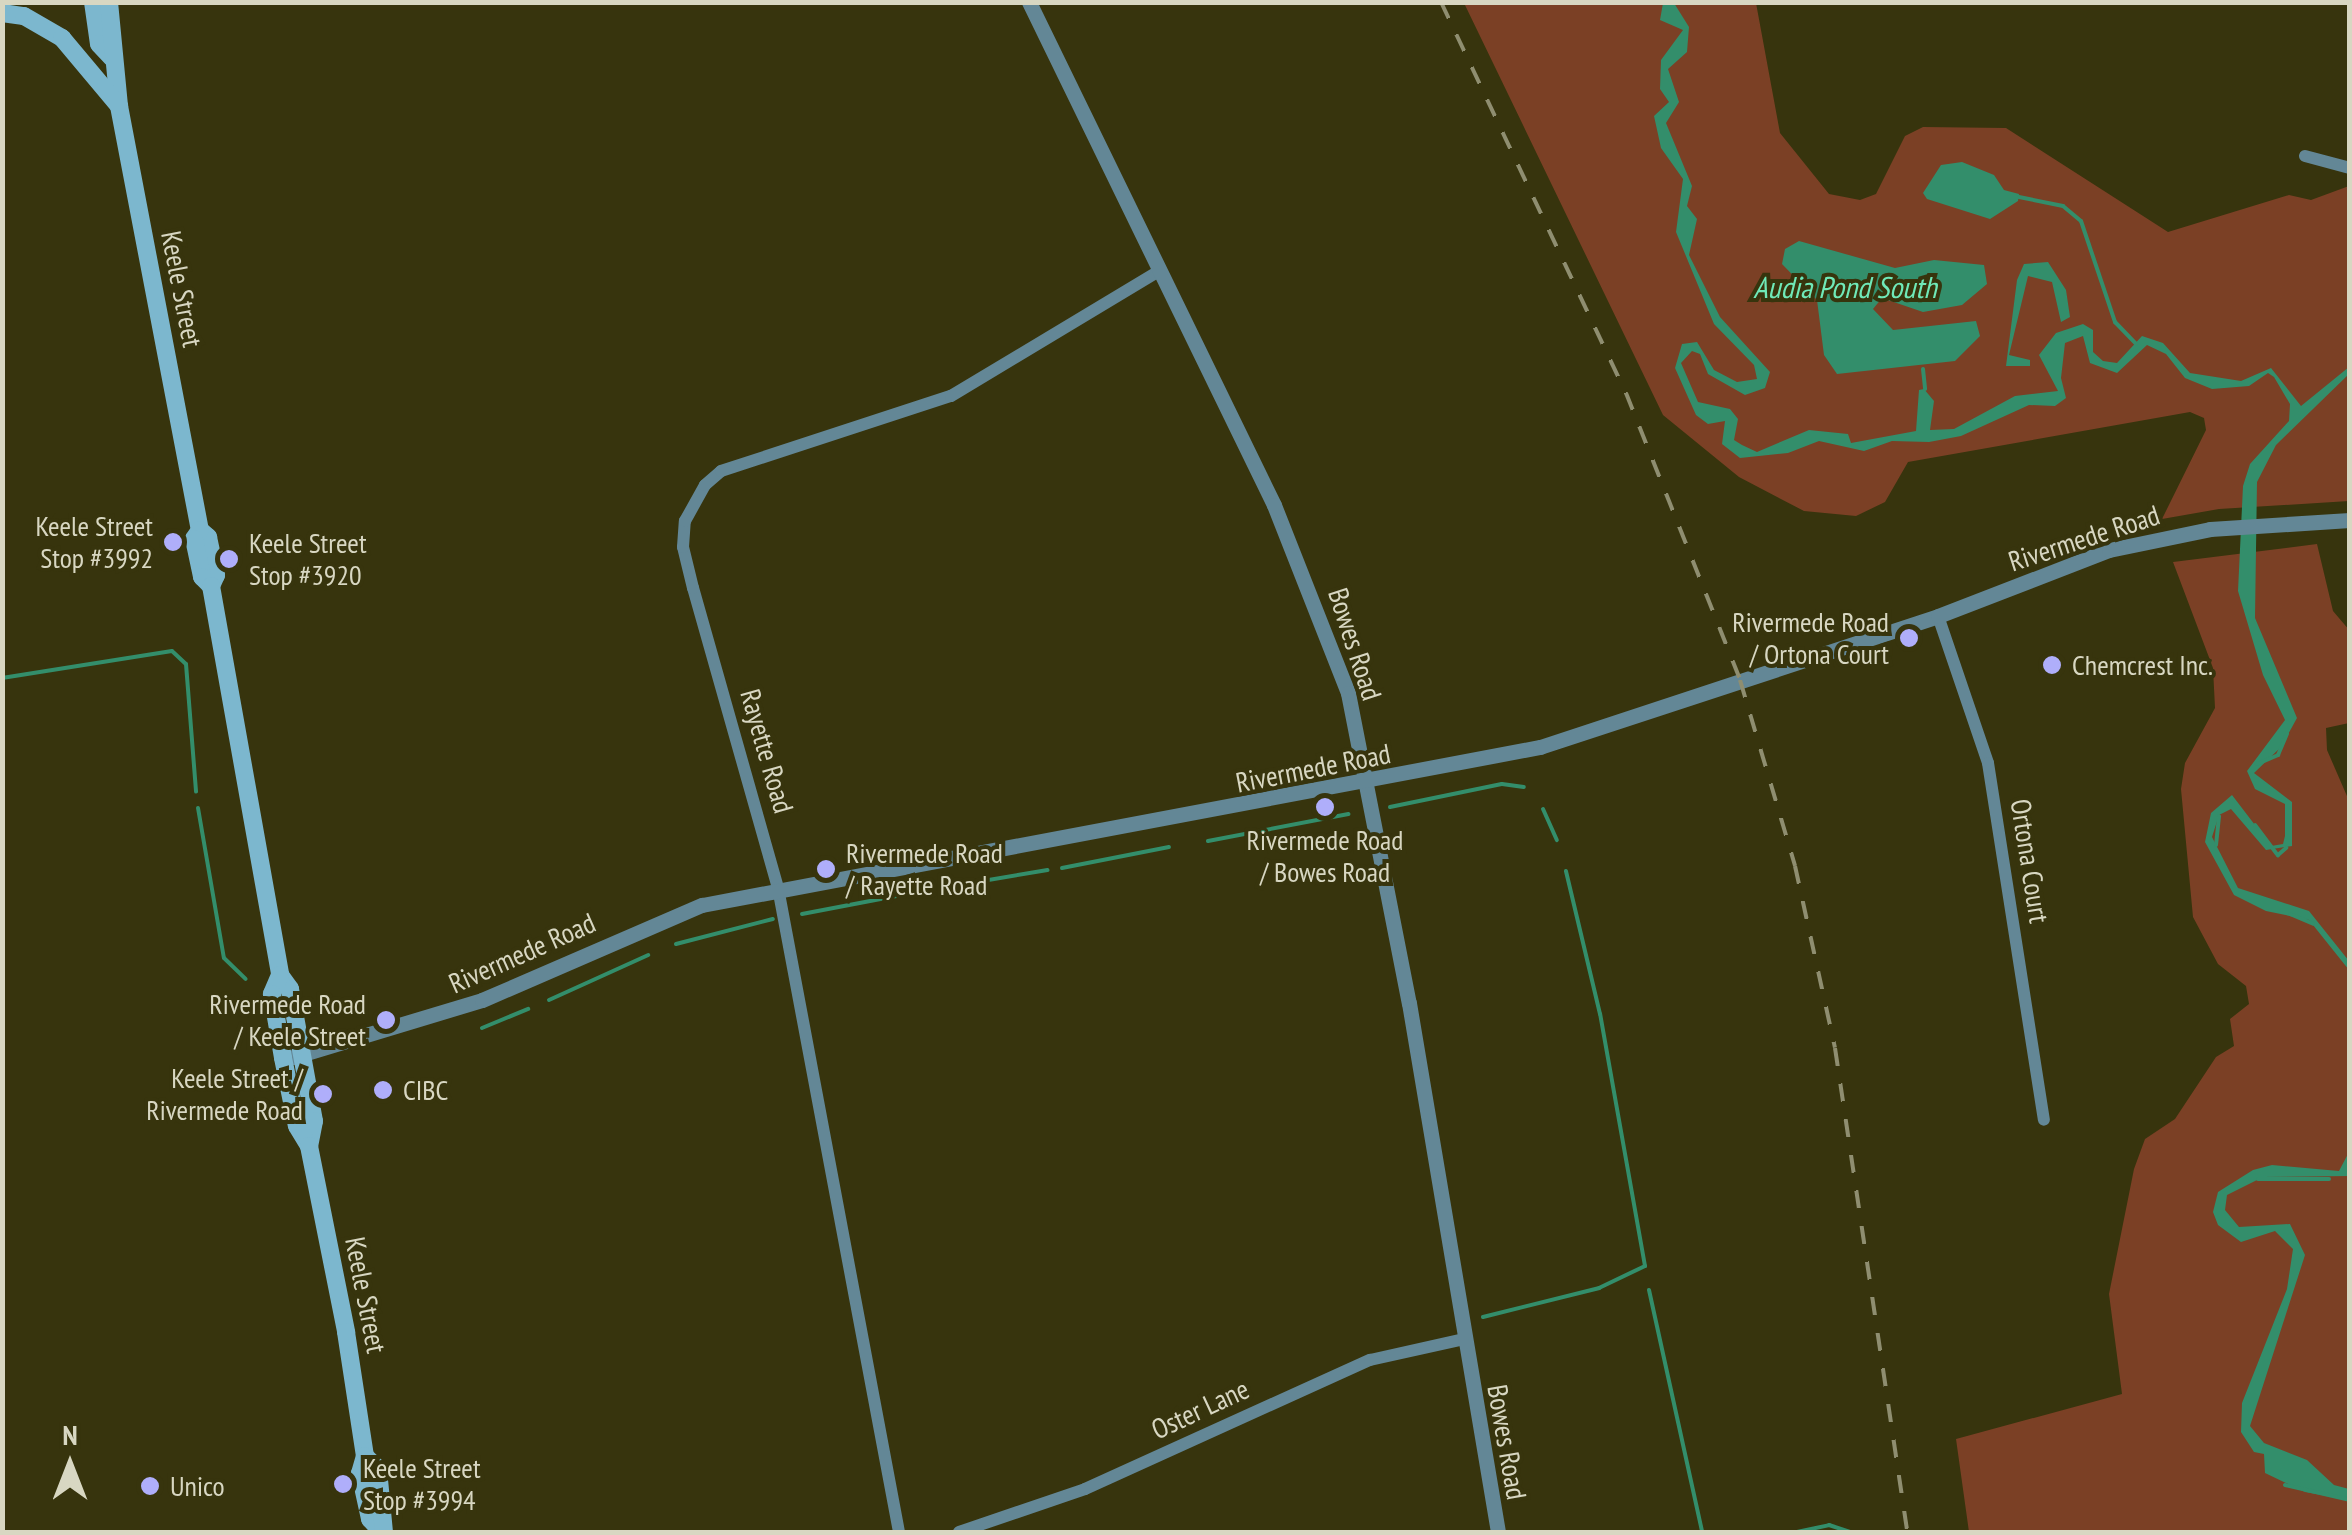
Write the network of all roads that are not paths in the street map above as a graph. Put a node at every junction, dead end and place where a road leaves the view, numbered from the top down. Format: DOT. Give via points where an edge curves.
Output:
graph roads {
  1 [pos="93,2"];
  2 [pos="109,2"];
  3 [pos="1029,2"];
  4 [pos="2,13"];
  5 [pos="112,58"];
  6 [pos="119,106"];
  7 [pos="2305,156"];
  8 [pos="2350,168"];
  9 [pos="1157,272"];
  10 [pos="2350,520"];
  11 [pos="1938,616"];
  12 [pos="1365,785"];
  13 [pos="778,888"];
  14 [pos="292,1057"];
  15 [pos="2044,1120"];
  16 [pos="1464,1338"];
  17 [pos="383,1532"];
  18 [pos="898,1532"];
  19 [pos="959,1532"];
  20 [pos="1498,1532"];
  1 -- 5 [label="main road, Keele Street" via="99,44"];
  2 -- 5 [label="main road, Keele Street"];
  3 -- 9 [label="street, Bowes Road"];
  4 -- 6 [label="main road" via="24,16 62,38"];
  5 -- 6 [label="main road, Keele Street"];
  6 -- 14 [label="main road, Keele Street" via="200,530 208,537 216,575 210,586 280,976 290,989"];
  7 -- 8 [label="street"];
  9 -- 12 [label="street, Bowes Road" via="1324,618 1348,693"];
  9 -- 13 [label="street, Rayette Road" via="951,396 740,462 721,471 696,498 683,546"];
  10 -- 11 [label="street, Rivermede Road" via="2175,534 2110,550"];
  11 -- 12 [label="street, Rivermede Road" via="1540,746"];
  11 -- 15 [label="street, Ortona Court" via="1988,764"];
  12 -- 13 [label="street, Rivermede Road"];
  12 -- 16 [label="street, Bowes Road"];
  13 -- 14 [label="street, Rivermede Road" via="672,915 482,1000"];
  13 -- 18 [label="street, Rayette Road"];
  14 -- 17 [label="main road, Keele Street" via="314,1121 309,1146 365,1456 378,1470"];
  16 -- 19 [label="street, Oster Lane" via="1370,1360 1086,1488"];
  16 -- 20 [label="street, Bowes Road"];
}
